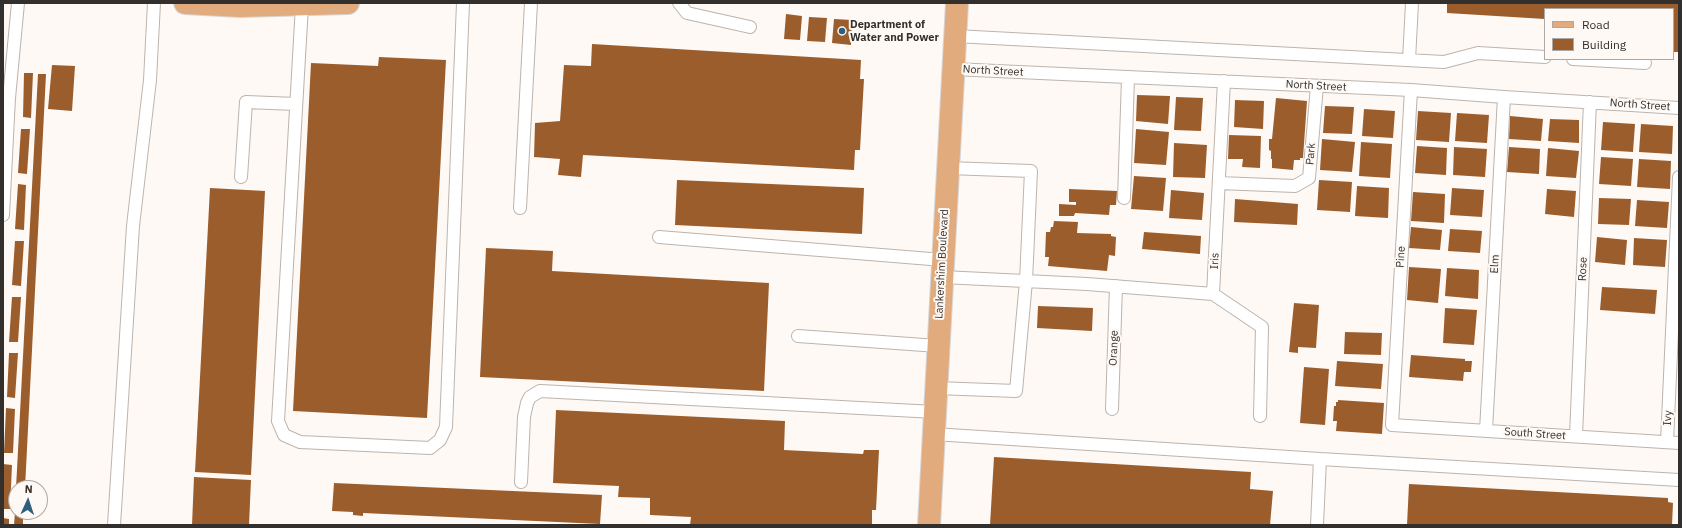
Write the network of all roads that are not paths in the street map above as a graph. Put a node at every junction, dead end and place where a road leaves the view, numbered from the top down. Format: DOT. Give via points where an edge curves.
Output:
graph roads {
  1 [pos="18,3"];
  2 [pos="154,3"];
  3 [pos="185,3"];
  4 [pos="348,3"];
  5 [pos="463,3"];
  6 [pos="531,3"];
  7 [pos="679,3"];
  8 [pos="956,3"];
  9 [pos="1412,3"];
  10 [pos="302,5"];
  11 [pos="750,27"];
  12 [pos="955,36"];
  13 [pos="1544,57"];
  14 [pos="1409,60"];
  15 [pos="1591,60"];
  16 [pos="1645,63"];
  17 [pos="953,69"];
  18 [pos="1128,78"];
  19 [pos="1224,81"];
  20 [pos="1317,86"];
  21 [pos="1410,90"];
  22 [pos="6,97"];
  23 [pos="1504,98"];
  24 [pos="1590,102"];
  25 [pos="296,104"];
  26 [pos="1679,108"];
  27 [pos="948,168"];
  28 [pos="241,177"];
  29 [pos="1679,177"];
  30 [pos="1219,183"];
  31 [pos="1124,198"];
  32 [pos="520,208"];
  33 [pos="3,215"];
  34 [pos="659,237"];
  35 [pos="942,268"];
  36 [pos="1026,281"];
  37 [pos="1116,286"];
  38 [pos="1213,294"];
  39 [pos="798,336"];
  40 [pos="938,346"];
  41 [pos="936,388"];
  42 [pos="1112,409"];
  43 [pos="1260,416"];
  44 [pos="934,423"];
  45 [pos="1392,425"];
  46 [pos="1486,431"];
  47 [pos="1576,436"];
  48 [pos="1673,443"];
  49 [pos="1320,459"];
  50 [pos="1679,480"];
  51 [pos="521,482"];
  52 [pos="114,525"];
  53 [pos="929,525"];
  54 [pos="1317,525"];
  1 -- 22 [label="lane"];
  2 -- 52 [label="lane" via="150,80 133,226"];
  3 -- 10 [label="main road" via="240,6"];
  4 -- 10 [label="main road"];
  5 -- 25 [label="lane" via="446,427 440,440 430,448 300,442 284,435 278,421"];
  6 -- 32 [label="lane"];
  7 -- 11 [label="lane" via="687,14"];
  8 -- 12 [label="main road, Lankershim Boulevard"];
  9 -- 14 [label="lane"];
  10 -- 25 [label="lane"];
  12 -- 14 [label="lane"];
  12 -- 17 [label="main road, Lankershim Boulevard"];
  13 -- 14 [label="lane" via="1478,53 1444,62"];
  15 -- 16 [label="lane"];
  17 -- 18 [label="lane, North Street"];
  17 -- 27 [label="main road, Lankershim Boulevard"];
  18 -- 19 [label="lane, North Street"];
  18 -- 31 [label="lane"];
  19 -- 20 [label="lane, North Street"];
  19 -- 30 [label="lane, Iris"];
  20 -- 21 [label="lane, North Street"];
  20 -- 30 [label="lane, Park" via="1309,178 1295,186"];
  21 -- 23 [label="lane, North Street"];
  21 -- 45 [label="lane, Pine"];
  22 -- 33 [label="lane"];
  23 -- 24 [label="lane, North Street"];
  23 -- 46 [label="lane, Elm"];
  24 -- 26 [label="lane, North Street"];
  24 -- 47 [label="lane, Rose"];
  25 -- 28 [label="lane" via="246,102"];
  27 -- 35 [label="main road, Lankershim Boulevard"];
  27 -- 36 [label="lane" via="1031,172"];
  29 -- 48 [label="lane, Ivy"];
  30 -- 38 [label="lane, Iris"];
  34 -- 35 [label="lane"];
  35 -- 36 [label="lane"];
  35 -- 40 [label="main road, Lankershim Boulevard"];
  36 -- 37 [label="lane"];
  36 -- 41 [label="lane" via="1016,391"];
  37 -- 38 [label="lane"];
  37 -- 42 [label="lane, Orange"];
  38 -- 43 [label="lane" via="1262,327"];
  39 -- 40 [label="lane"];
  40 -- 41 [label="main road, Lankershim Boulevard"];
  41 -- 44 [label="main road, Lankershim Boulevard"];
  44 -- 49 [label="lane"];
  44 -- 51 [label="lane" via="540,391 530,396 524,417"];
  44 -- 53 [label="main road, Lankershim Boulevard"];
  45 -- 46 [label="lane, South Street"];
  46 -- 47 [label="lane, South Street"];
  47 -- 48 [label="lane, South Street"];
  49 -- 50 [label="lane"];
  49 -- 54 [label="lane"];
}
